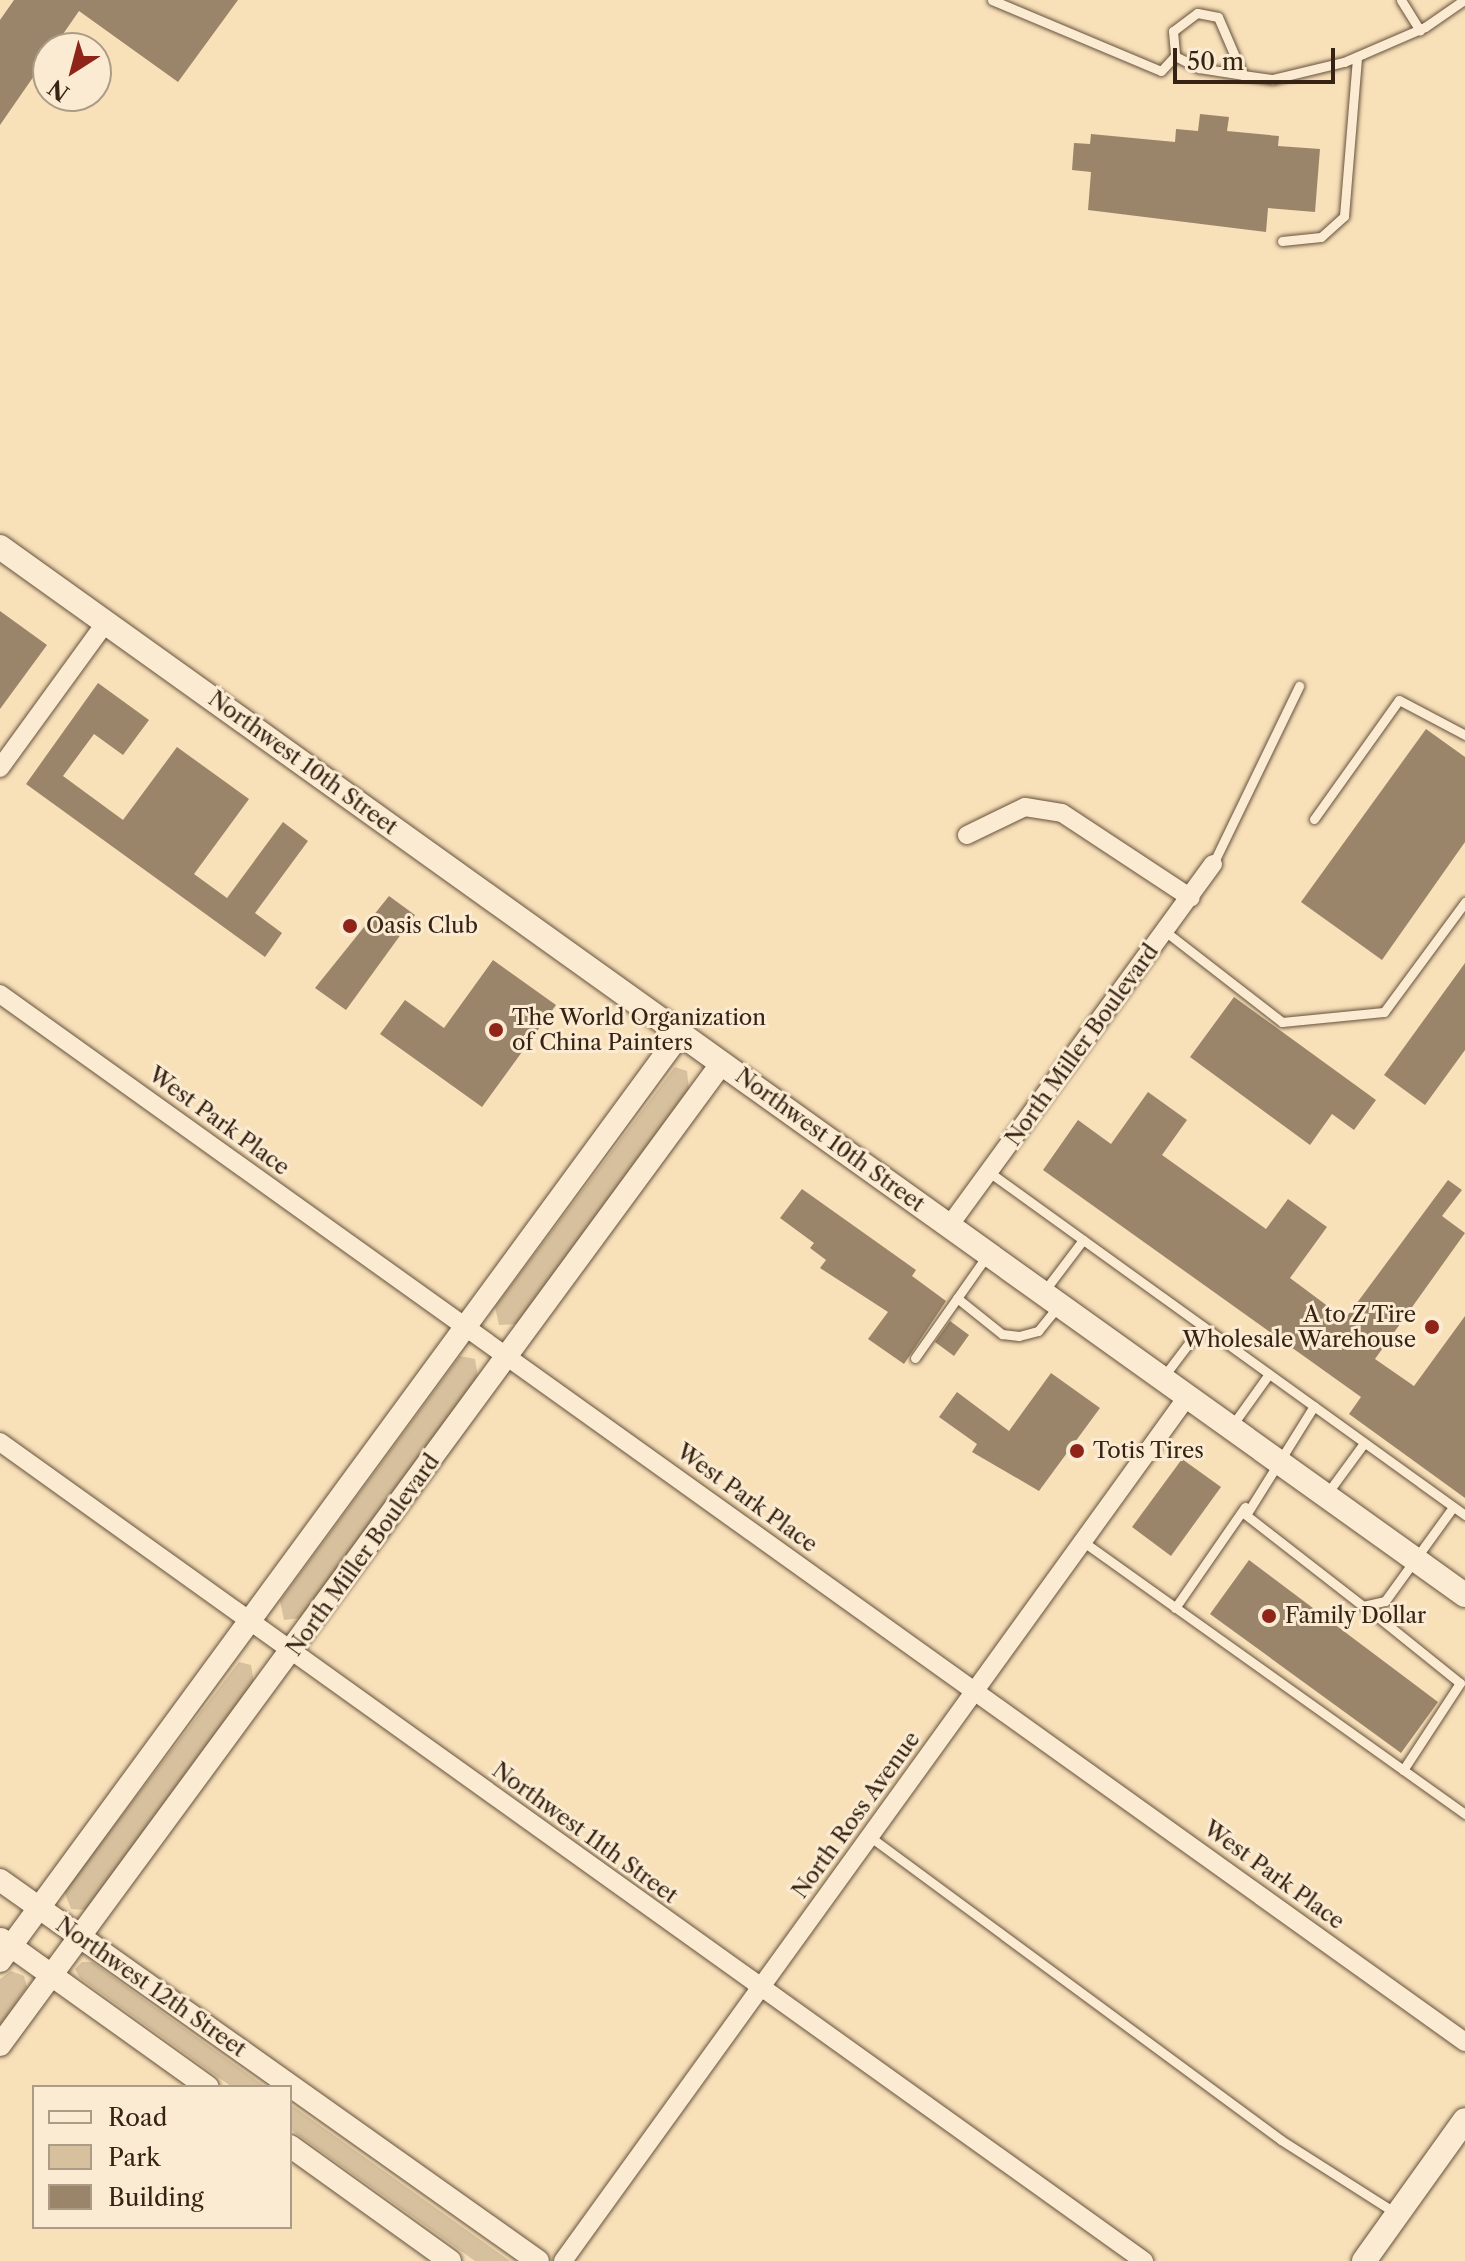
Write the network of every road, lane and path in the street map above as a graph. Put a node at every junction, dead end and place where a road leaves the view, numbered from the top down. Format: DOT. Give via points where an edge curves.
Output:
graph roads {
  1 [pos="992,0"];
  2 [pos="1401,0"];
  3 [pos="1464,0"];
  4 [pos="1420,30"];
  5 [pos="1175,56"];
  6 [pos="1357,57"];
  7 [pos="1243,75"];
  8 [pos="1282,241"];
  9 [pos="0,547"];
  10 [pos="106,622"];
  11 [pos="1299,686"];
  12 [pos="1465,735"];
  13 [pos="0,768"];
  14 [pos="1314,819"];
  15 [pos="967,835"];
  16 [pos="1213,864"];
  17 [pos="1191,898"];
  18 [pos="1465,902"];
  19 [pos="1166,932"];
  20 [pos="0,994"];
  21 [pos="681,1033"];
  22 [pos="722,1063"];
  23 [pos="989,1172"];
  24 [pos="949,1226"];
  25 [pos="1083,1240"];
  26 [pos="988,1254"];
  27 [pos="957,1298"];
  28 [pos="1051,1299"];
  29 [pos="1202,1326"];
  30 [pos="466,1327"];
  31 [pos="508,1357"];
  32 [pos="915,1358"];
  33 [pos="1269,1374"];
  34 [pos="1162,1379"];
  35 [pos="1187,1397"];
  36 [pos="1314,1406"];
  37 [pos="1231,1427"];
  38 [pos="0,1442"];
  39 [pos="1364,1443"];
  40 [pos="1276,1460"];
  41 [pos="1326,1495"];
  42 [pos="1247,1504"];
  43 [pos="1453,1507"];
  44 [pos="1465,1515"];
  45 [pos="1085,1543"];
  46 [pos="1415,1559"];
  47 [pos="1465,1595"];
  48 [pos="1363,1606"];
  49 [pos="1175,1608"];
  50 [pos="251,1621"];
  51 [pos="293,1650"];
  52 [pos="977,1692"];
  53 [pos="1403,1770"];
  54 [pos="1465,1814"];
  55 [pos="869,1836"];
  56 [pos="0,1880"];
  57 [pos="39,1908"];
  58 [pos="80,1937"];
  59 [pos="4,1949"];
  60 [pos="52,1975"];
  61 [pos="760,1989"];
  62 [pos="1465,2042"];
  63 [pos="0,2045"];
  64 [pos="205,2085"];
  65 [pos="289,2085"];
  66 [pos="292,2087"];
  67 [pos="1465,2120"];
  68 [pos="292,2147"];
  69 [pos="1397,2214"];
  70 [pos="450,2261"];
  71 [pos="538,2261"];
  72 [pos="563,2261"];
  73 [pos="1144,2261"];
  74 [pos="1364,2261"];
  1 -- 5 [label="lane" via="1161,71"];
  2 -- 4 [label="lane"];
  3 -- 4 [label="lane"];
  4 -- 6 [label="lane"];
  5 -- 7 [label="lane"];
  5 -- 7 [label="lane" via="1173,31 1197,13 1218,17"];
  6 -- 7 [label="lane" via="1273,79"];
  6 -- 8 [label="lane" via="1344,216 1321,237"];
  9 -- 10 [label="main road, Northwest 10th Street"];
  10 -- 13 [label="street"];
  10 -- 21 [label="main road, Northwest 10th Street"];
  11 -- 16 [label="lane"];
  12 -- 14 [label="lane" via="1399,700"];
  15 -- 17 [label="street" via="1025,807 1062,813"];
  16 -- 17 [label="street, North Miller Boulevard"];
  17 -- 19 [label="street, North Miller Boulevard"];
  18 -- 19 [label="lane" via="1384,1012 1282,1022"];
  19 -- 23 [label="street, North Miller Boulevard"];
  20 -- 30 [label="street, West Park Place"];
  21 -- 22 [label="main road, Northwest 10th Street"];
  21 -- 30 [label="street"];
  22 -- 24 [label="main road, Northwest 10th Street"];
  22 -- 31 [label="street, North Miller Boulevard"];
  23 -- 24 [label="street, North Miller Boulevard"];
  23 -- 25 [label="lane"];
  24 -- 26 [label="main road, Northwest 10th Street"];
  25 -- 28 [label="lane"];
  25 -- 29 [label="lane"];
  26 -- 27 [label="lane"];
  26 -- 28 [label="main road, Northwest 10th Street"];
  27 -- 28 [label="lane" via="1002,1334 1019,1336 1038,1331"];
  27 -- 32 [label="lane"];
  28 -- 34 [label="main road, Northwest 10th Street"];
  29 -- 33 [label="lane"];
  29 -- 34 [label="lane"];
  30 -- 31 [label="street, West Park Place"];
  30 -- 50 [label="street"];
  31 -- 51 [label="street, North Miller Boulevard"];
  31 -- 52 [label="street, West Park Place"];
  33 -- 36 [label="lane"];
  33 -- 37 [label="lane"];
  34 -- 35 [label="main road, Northwest 10th Street"];
  35 -- 37 [label="main road, Northwest 10th Street"];
  35 -- 45 [label="street, North Ross Avenue"];
  36 -- 39 [label="lane"];
  36 -- 40 [label="lane"];
  37 -- 40 [label="main road, Northwest 10th Street"];
  38 -- 50 [label="street, Northwest 11th Street"];
  39 -- 41 [label="lane"];
  39 -- 43 [label="lane"];
  40 -- 41 [label="main road, Northwest 10th Street"];
  40 -- 42 [label="lane"];
  41 -- 46 [label="main road, Northwest 10th Street"];
  42 -- 48 [label="lane" via="1252,1524"];
  42 -- 49 [label="lane"];
  43 -- 44 [label="lane"];
  43 -- 46 [label="lane"];
  45 -- 49 [label="lane"];
  45 -- 52 [label="street, North Ross Avenue"];
  46 -- 47 [label="main road, Northwest 10th Street"];
  46 -- 48 [label="lane" via="1385,1601"];
  48 -- 53 [label="lane" via="1460,1683"];
  49 -- 53 [label="lane"];
  50 -- 51 [label="street, Northwest 11th Street"];
  50 -- 57 [label="street"];
  51 -- 58 [label="street, North Miller Boulevard"];
  51 -- 61 [label="street, Northwest 11th Street"];
  52 -- 55 [label="street, North Ross Avenue"];
  52 -- 62 [label="street, West Park Place"];
  53 -- 54 [label="lane"];
  55 -- 61 [label="street, North Ross Avenue"];
  55 -- 69 [label="lane" via="1281,2140"];
  56 -- 57 [label="street, Northwest 12th Street"];
  57 -- 58 [label="street, Northwest 12th Street"];
  57 -- 59 [label="street"];
  58 -- 60 [label="street, North Miller Boulevard"];
  58 -- 65 [label="street, Northwest 12th Street"];
  59 -- 60 [label="street"];
  60 -- 63 [label="street, North Miller Boulevard"];
  60 -- 64 [label="street"];
  61 -- 72 [label="street, North Ross Avenue"];
  61 -- 73 [label="street, Northwest 11th Street"];
  66 -- 71 [label="street, Northwest 12th Street"];
  67 -- 69 [label="main road"];
  68 -- 70 [label="street"];
  69 -- 74 [label="main road"];
}
